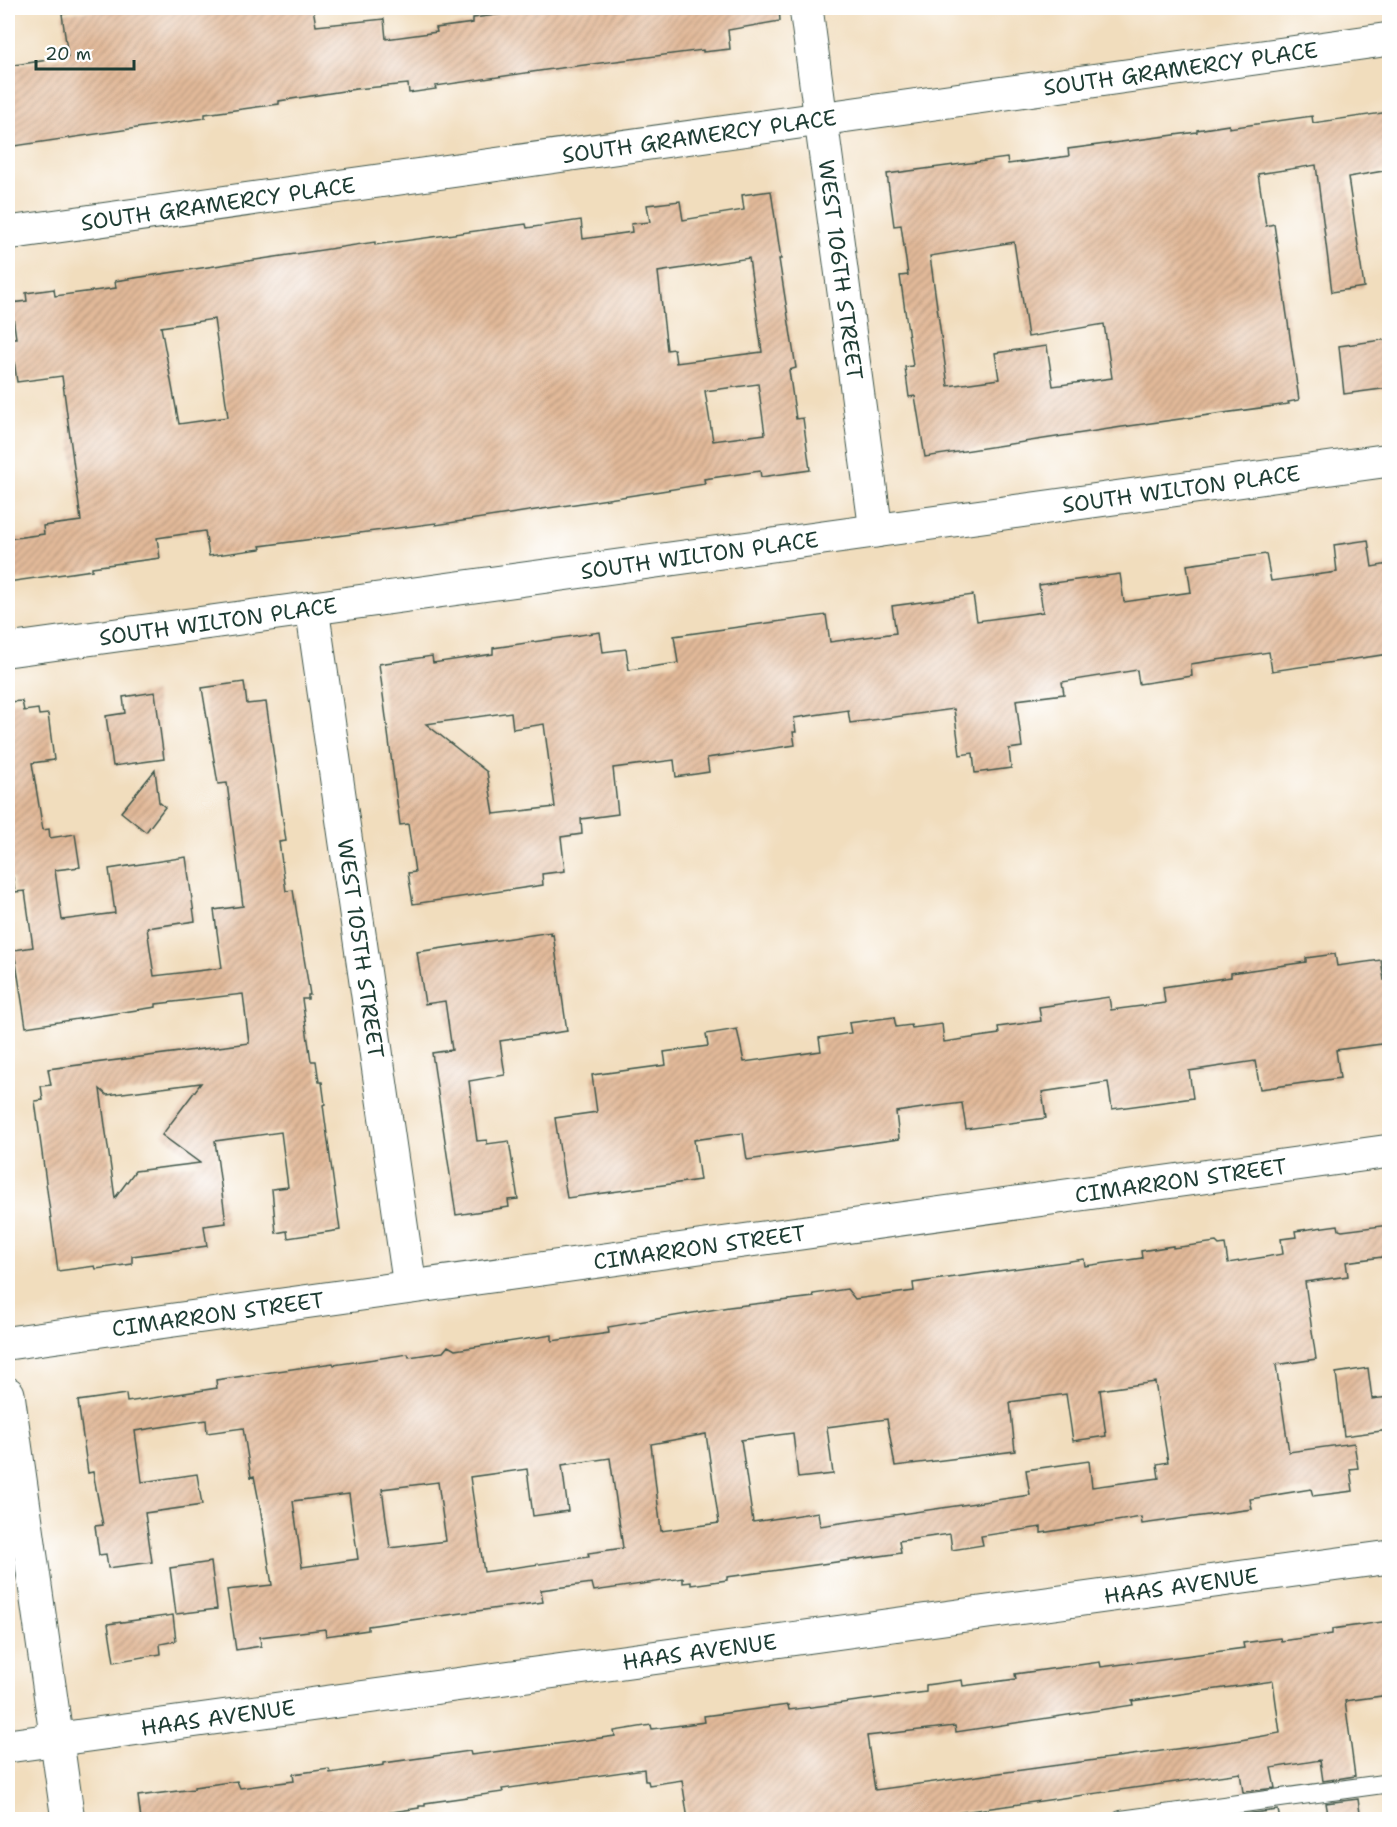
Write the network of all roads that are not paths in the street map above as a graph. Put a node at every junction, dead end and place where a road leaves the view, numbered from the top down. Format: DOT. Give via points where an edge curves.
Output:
graph roads {
  1 [pos="806,8"];
  2 [pos="1389,39"];
  3 [pos="821,118"];
  4 [pos="8,233"];
  5 [pos="1389,460"];
  6 [pos="876,531"];
  7 [pos="312,608"];
  8 [pos="8,650"];
  9 [pos="1389,1151"];
  10 [pos="410,1287"];
  11 [pos="8,1342"];
  12 [pos="8,1394"];
  13 [pos="1389,1557"];
  14 [pos="56,1739"];
  15 [pos="8,1746"];
  16 [pos="1389,1783"];
  17 [pos="68,1820"];
  18 [pos="1121,1820"];
  1 -- 3 [label="street, WEST 106TH STREET"];
  2 -- 3 [label="street, SOUTH GRAMERCY PLACE"];
  3 -- 4 [label="street, SOUTH GRAMERCY PLACE"];
  3 -- 6 [label="street, WEST 106TH STREET"];
  5 -- 6 [label="street, SOUTH WILTON PLACE"];
  6 -- 7 [label="street, SOUTH WILTON PLACE"];
  7 -- 8 [label="street, SOUTH WILTON PLACE"];
  7 -- 10 [label="street, WEST 105TH STREET"];
  9 -- 10 [label="street, CIMARRON STREET"];
  10 -- 11 [label="street, CIMARRON STREET"];
  12 -- 14 [label="street"];
  13 -- 14 [label="street, HAAS AVENUE"];
  14 -- 15 [label="street, HAAS AVENUE"];
  14 -- 17 [label="street"];
  16 -- 18 [label="lane"];
}
